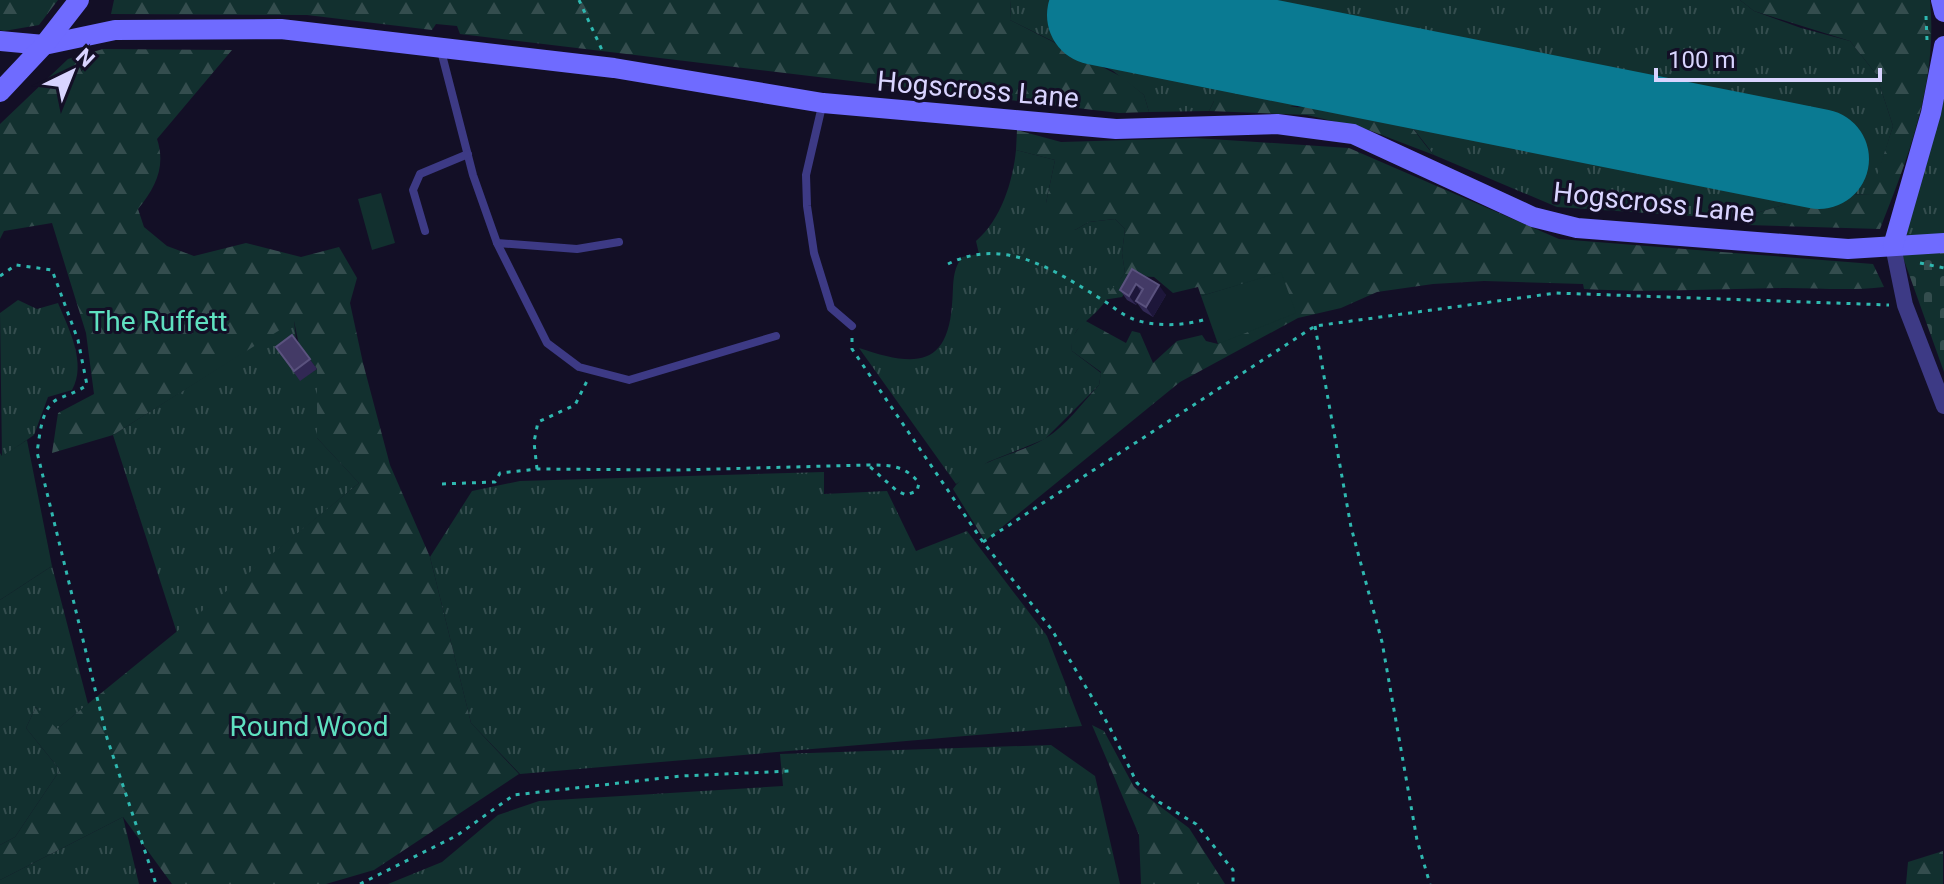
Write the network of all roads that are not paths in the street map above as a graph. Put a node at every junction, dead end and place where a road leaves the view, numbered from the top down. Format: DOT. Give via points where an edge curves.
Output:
graph roads {
  1 [pos="79,0"];
  2 [pos="1941,0"];
  3 [pos="1944,12"];
  4 [pos="95,32"];
  5 [pos="0,41"];
  6 [pos="44,45"];
  7 [pos="1944,46"];
  8 [pos="440,47"];
  9 [pos="0,92"];
  10 [pos="823,103"];
  11 [pos="468,154"];
  12 [pos="425,231"];
  13 [pos="619,242"];
  14 [pos="497,243"];
  15 [pos="1944,243"];
  16 [pos="1893,246"];
  17 [pos="852,326"];
  18 [pos="776,336"];
  19 [pos="1944,406"];
  1 -- 4 [label="street"];
  1 -- 6 [label="street"];
  2 -- 3 [label="street"];
  4 -- 6 [label="street, Hogscross Lane"];
  4 -- 8 [label="street, Hogscross Lane" via="281,29"];
  5 -- 6 [label="street"];
  6 -- 9 [label="street"];
  7 -- 16 [label="street"];
  8 -- 10 [label="street, Hogscross Lane" via="614,68"];
  8 -- 11 [label="lane"];
  10 -- 16 [label="street, Hogscross Lane" via="1116,129 1277,124 1353,134 1533,217 1577,228 1848,249"];
  10 -- 17 [label="lane" via="806,175 807,206 831,308"];
  11 -- 12 [label="lane" via="420,174 413,190"];
  11 -- 14 [label="lane"];
  13 -- 14 [label="lane" via="577,249"];
  14 -- 18 [label="lane" via="547,343 579,367 629,380"];
  15 -- 16 [label="street, Hogscross Lane"];
  16 -- 19 [label="street" via="1905,305"];
}
